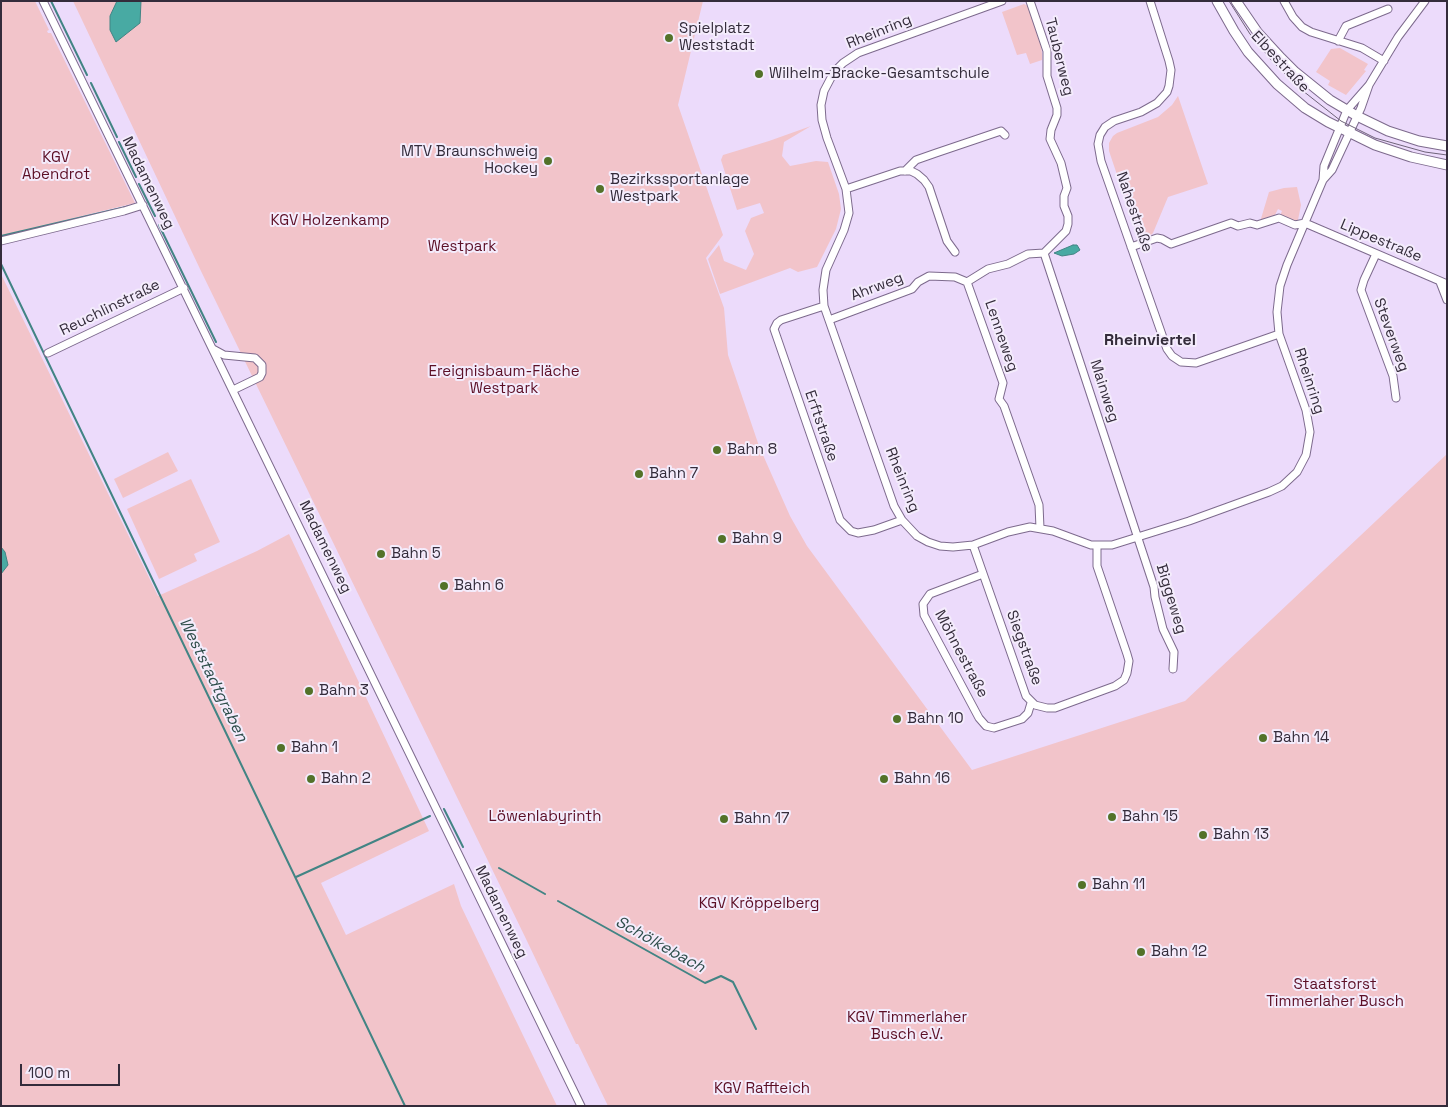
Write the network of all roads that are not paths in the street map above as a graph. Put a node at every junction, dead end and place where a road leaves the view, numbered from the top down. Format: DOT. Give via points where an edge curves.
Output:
graph roads {
  1 [pos="44,1"];
  2 [pos="1002,1"];
  3 [pos="1030,1"];
  4 [pos="1150,1"];
  5 [pos="1217,1"];
  6 [pos="1236,1"];
  7 [pos="1284,1"];
  8 [pos="1425,1"];
  9 [pos="987,4"];
  10 [pos="1388,9"];
  11 [pos="1338,41"];
  12 [pos="1384,61"];
  13 [pos="1368,85"];
  14 [pos="1347,110"];
  15 [pos="1357,116"];
  16 [pos="1338,128"];
  17 [pos="1349,133"];
  18 [pos="1005,135"];
  19 [pos="1447,146"];
  20 [pos="1447,165"];
  21 [pos="905,171"];
  22 [pos="1323,180"];
  23 [pos="846,190"];
  24 [pos="143,205"];
  25 [pos="1305,222"];
  26 [pos="1,241"];
  27 [pos="1131,247"];
  28 [pos="955,252"];
  29 [pos="1044,253"];
  30 [pos="1376,254"];
  31 [pos="968,282"];
  32 [pos="1443,283"];
  33 [pos="184,288"];
  34 [pos="1447,300"];
  35 [pos="824,306"];
  36 [pos="829,320"];
  37 [pos="1279,334"];
  38 [pos="213,349"];
  39 [pos="48,353"];
  40 [pos="233,390"];
  41 [pos="1396,398"];
  42 [pos="902,520"];
  43 [pos="1040,528"];
  44 [pos="1138,537"];
  45 [pos="974,545"];
  46 [pos="1097,546"];
  47 [pos="984,574"];
  48 [pos="1173,669"];
  49 [pos="1031,703"];
  50 [pos="580,1106"];
  1 -- 24 [label="street, Madamenweg"];
  2 -- 9 [label="street, Rheinring"];
  3 -- 29 [label="street, Tauberweg" via="1047,51 1048,76 1057,108 1058,115 1050,139 1062,163 1067,188 1064,196 1068,216 1066,231"];
  4 -- 27 [label="street, Nahestraße" via="1169,61 1170,86 1157,103 1105,127 1098,144"];
  5 -- 16 [label="street, Elbestraße" via="1241,42 1277,84 1305,108"];
  6 -- 14 [label="street, Elbestraße" via="1258,33 1281,58 1312,86"];
  7 -- 11 [label="street" via="1302,27"];
  8 -- 12 [label="street"];
  9 -- 23 [label="street, Rheinring" via="858,53 834,72 824,91 821,114"];
  10 -- 11 [label="street" via="1346,26"];
  11 -- 12 [label="street" via="1362,48"];
  12 -- 13 [label="street"];
  13 -- 14 [label="street"];
  13 -- 15 [label="street"];
  14 -- 15 [label="street, Elbestraße"];
  14 -- 16 [label="street"];
  15 -- 17 [label="street"];
  15 -- 19 [label="street, Elbestraße" via="1402,136"];
  16 -- 17 [label="street, Elbestraße"];
  16 -- 22 [label="street, Rheinring" via="1324,166"];
  17 -- 20 [label="street, Elbestraße" via="1390,151"];
  17 -- 22 [label="street, Rheinring" via="1332,170"];
  18 -- 21 [label="street" via="1000,131 916,160"];
  21 -- 23 [label="street"];
  21 -- 28 [label="street" via="917,174 929,187 947,241"];
  22 -- 25 [label="street, Rheinring"];
  23 -- 35 [label="street, Rheinring" via="847,222 826,270"];
  24 -- 26 [label="street"];
  24 -- 33 [label="street, Madamenweg"];
  25 -- 27 [label="street, Lippestraße" via="1295,225 1279,218 1257,225 1231,223 1171,244 1160,238"];
  25 -- 30 [label="street, Lippestraße"];
  25 -- 37 [label="street, Rheinring" via="1280,286"];
  27 -- 37 [label="street, Nahestraße" via="1167,350 1175,359 1196,363"];
  29 -- 31 [label="street" via="1028,254 988,269"];
  29 -- 44 [label="street, Mainweg"];
  30 -- 32 [label="street, Lippestraße"];
  30 -- 41 [label="street, Steverweg" via="1361,290 1393,376"];
  31 -- 36 [label="street, Ahrweg" via="955,277 929,276 912,289"];
  31 -- 43 [label="street, Lenneweg" via="1003,383 999,400 1039,505"];
  32 -- 34 [label="street"];
  33 -- 38 [label="street, Madamenweg"];
  33 -- 39 [label="street, Reuchlinstraße"];
  35 -- 36 [label="street, Rheinring"];
  35 -- 42 [label="street, Erftstraße" via="782,320 774,329 840,520 851,531 858,532"];
  36 -- 42 [label="street, Rheinring"];
  37 -- 44 [label="street, Rheinring" via="1308,419 1309,444 1301,467 1287,482 1269,492"];
  38 -- 40 [label="street, Madamenweg"];
  38 -- 40 [label="street" via="224,355 255,358 262,365 260,377"];
  40 -- 50 [label="street, Madamenweg"];
  42 -- 45 [label="street, Rheinring" via="917,536 934,545"];
  43 -- 45 [label="street, Rheinring" via="1019,529"];
  43 -- 46 [label="street, Rheinring"];
  44 -- 46 [label="street, Rheinring"];
  44 -- 48 [label="street, Biggeweg" via="1163,629 1174,652"];
  45 -- 47 [label="street, Siegstraße"];
  46 -- 49 [label="street, Siegstraße" via="1098,566 1127,654 1127,673 1124,680 1115,686 1055,708"];
  47 -- 49 [label="street, Siegstraße"];
  47 -- 49 [label="street, Möhnestraße" via="930,594 923,604 924,615 986,726 994,728 1022,719"];
}
